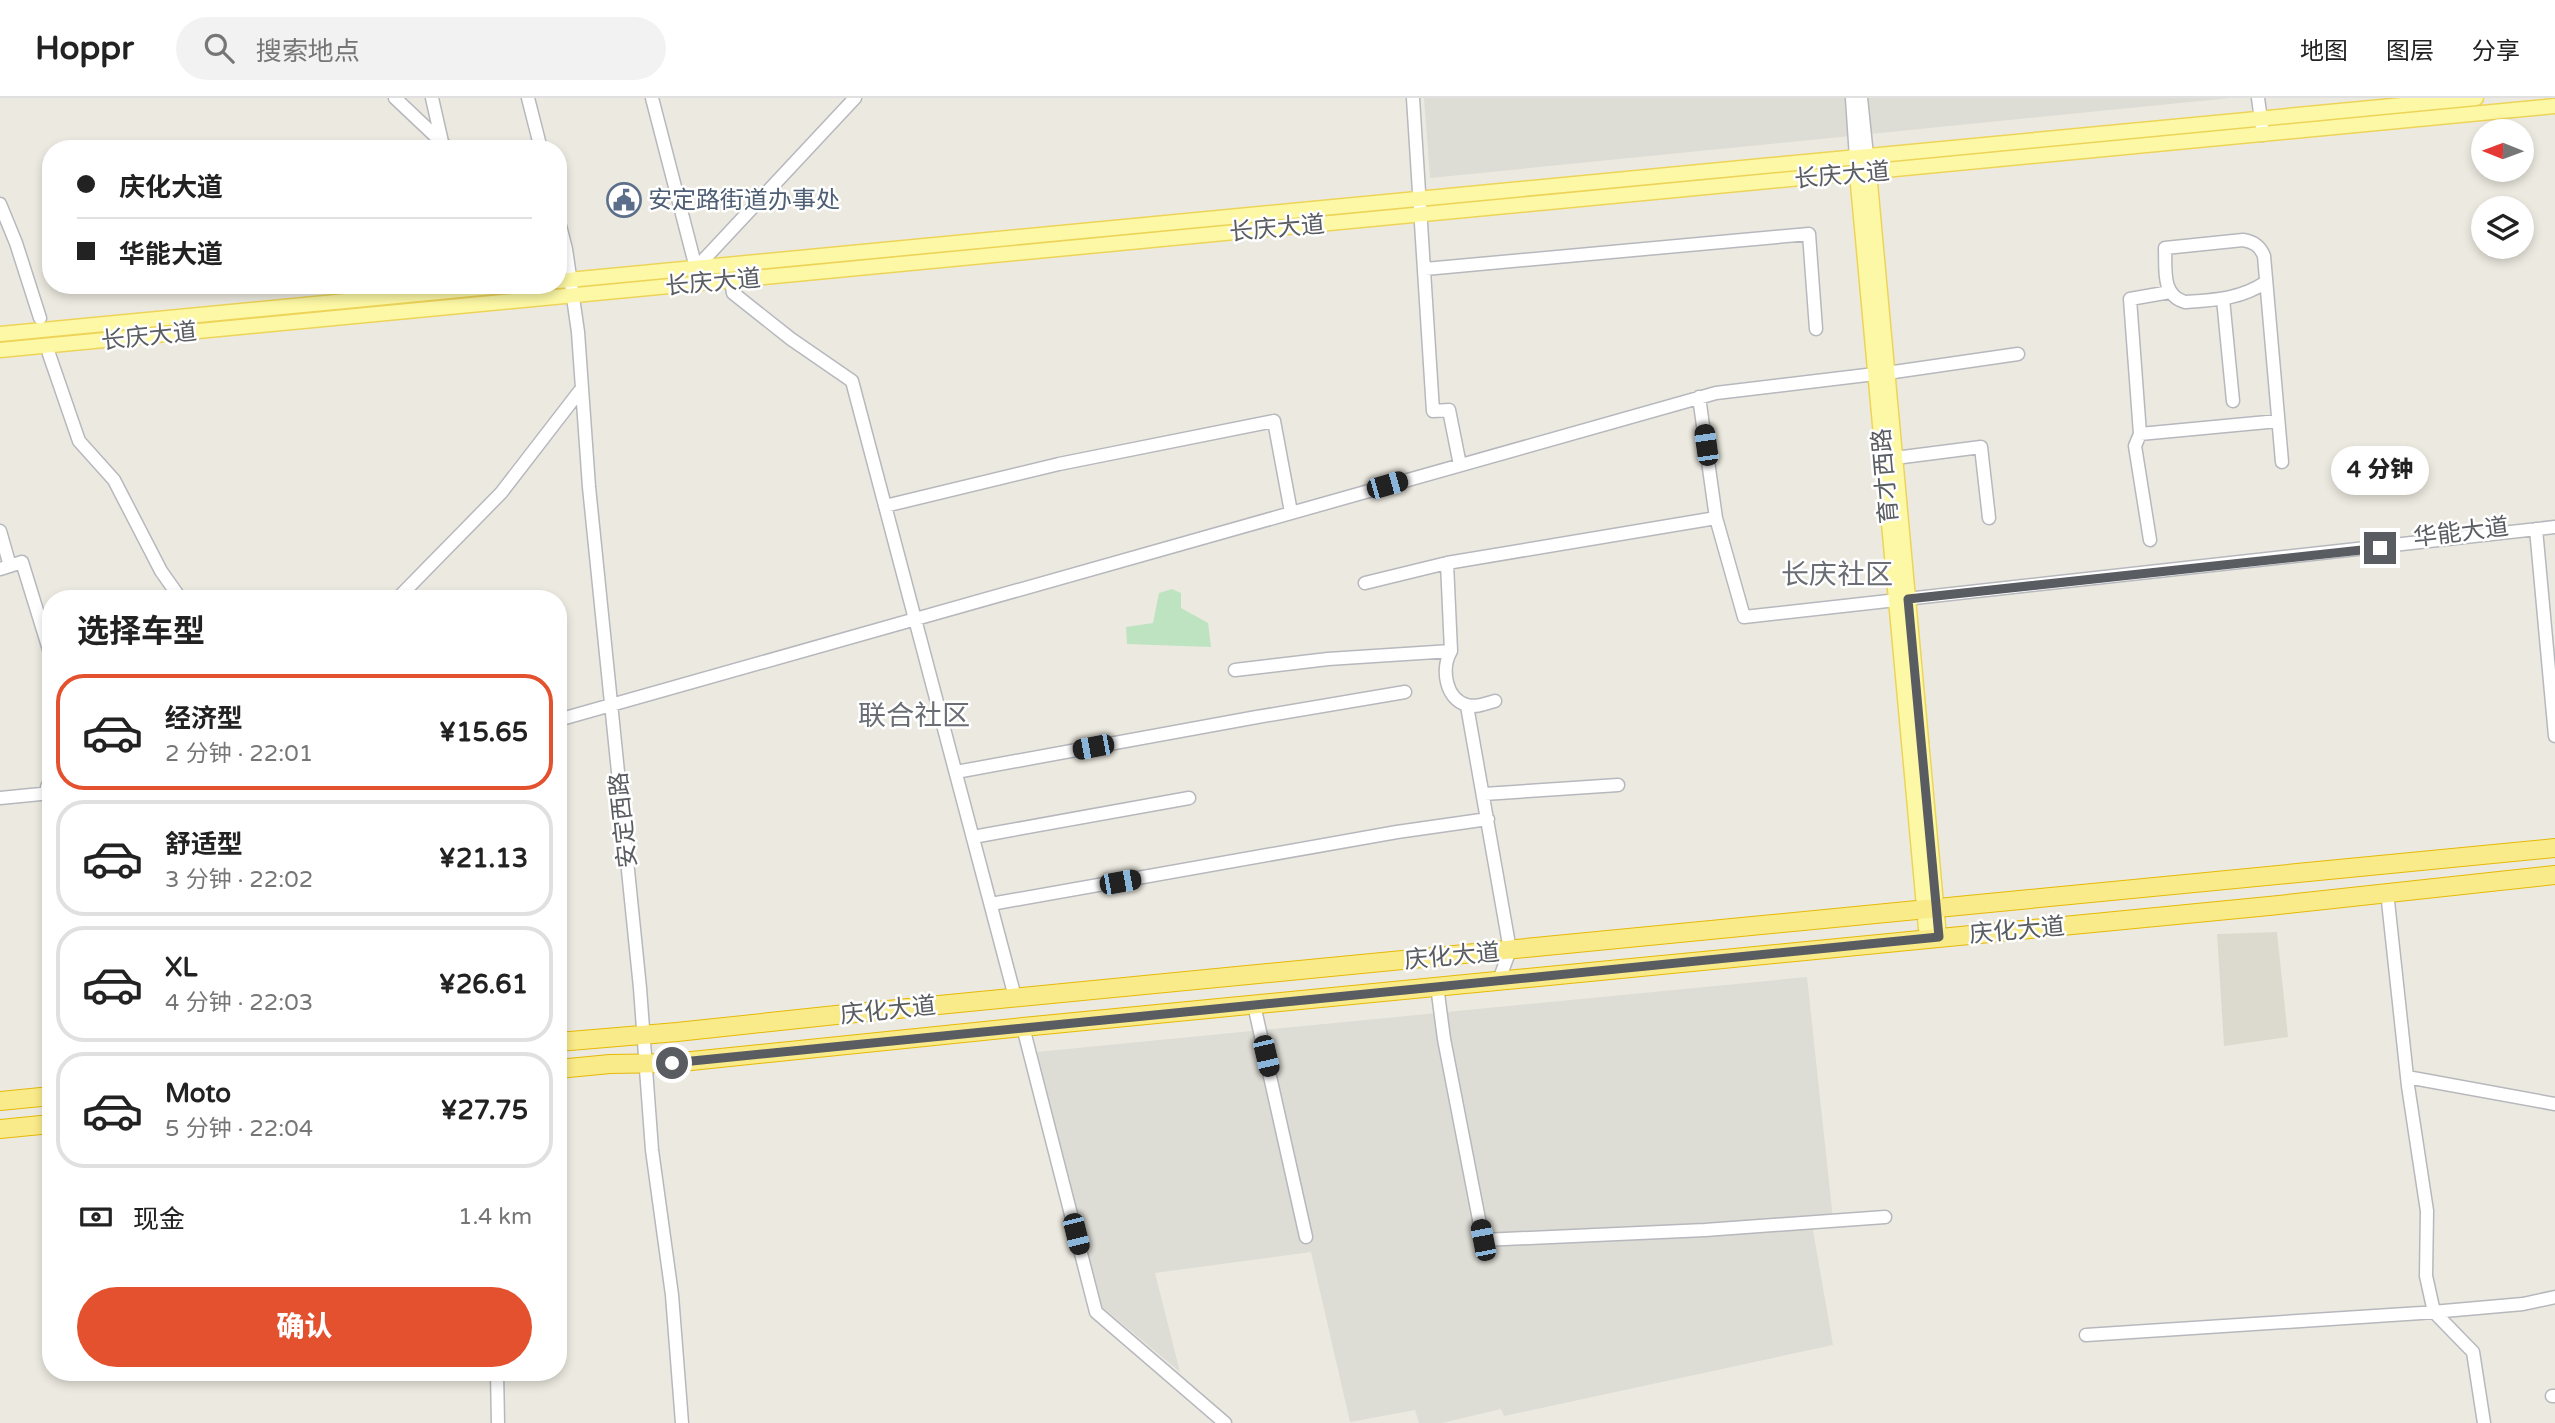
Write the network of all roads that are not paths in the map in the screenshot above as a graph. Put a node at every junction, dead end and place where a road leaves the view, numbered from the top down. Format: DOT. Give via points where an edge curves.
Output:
graph roads {
  1 [pos="395,98"];
  2 [pos="432,98"];
  3 [pos="521,98"];
  4 [pos="528,98"];
  5 [pos="652,98"];
  6 [pos="855,98"];
  7 [pos="1413,98"];
  8 [pos="1852,98"];
  9 [pos="1861,98"];
  10 [pos="2258,98"];
  11 [pos="2265,98"];
  12 [pos="2476,98"];
  13 [pos="2555,106"];
  14 [pos="2264,118"];
  15 [pos="2267,134"];
  16 [pos="440,140"];
  17 [pos="444,140"];
  18 [pos="531,140"];
  19 [pos="539,140"];
  20 [pos="1861,156"];
  21 [pos="1863,173"];
  22 [pos="1421,198"];
  23 [pos="0,204"];
  24 [pos="1422,215"];
  25 [pos="696,268"];
  26 [pos="1425,269"];
  27 [pos="567,281"];
  28 [pos="731,281"];
  29 [pos="2266,282"];
  30 [pos="567,288"];
  31 [pos="2170,292"];
  32 [pos="419,294"];
  33 [pos="570,296"];
  34 [pos="2223,299"];
  35 [pos="40,318"];
  36 [pos="1816,329"];
  37 [pos="0,334"];
  38 [pos="0,351"];
  39 [pos="49,354"];
  40 [pos="2018,354"];
  41 [pos="1881,373"];
  42 [pos="579,392"];
  43 [pos="1699,397"];
  44 [pos="2233,401"];
  45 [pos="2278,421"];
  46 [pos="2140,435"];
  47 [pos="1895,458"];
  48 [pos="2281,462"];
  49 [pos="1460,465"];
  50 [pos="885,506"];
  51 [pos="1291,512"];
  52 [pos="1716,518"];
  53 [pos="1989,518"];
  54 [pos="2555,521"];
  55 [pos="2555,527"];
  56 [pos="2536,530"];
  57 [pos="0,531"];
  58 [pos="2150,540"];
  59 [pos="1447,564"];
  60 [pos="5,567"];
  61 [pos="1365,583"];
  62 [pos="174,590"];
  63 [pos="406,590"];
  64 [pos="1902,597"];
  65 [pos="914,618"];
  66 [pos="42,627"];
  67 [pos="1451,652"];
  68 [pos="1235,670"];
  69 [pos="1405,692"];
  70 [pos="1495,701"];
  71 [pos="1467,705"];
  72 [pos="608,706"];
  73 [pos="567,717"];
  74 [pos="2555,736"];
  75 [pos="956,772"];
  76 [pos="1618,785"];
  77 [pos="42,788"];
  78 [pos="42,789"];
  79 [pos="0,791"];
  80 [pos="1484,794"];
  81 [pos="0,798"];
  82 [pos="1189,798"];
  83 [pos="1488,819"];
  84 [pos="973,837"];
  85 [pos="2555,848"];
  86 [pos="2555,875"];
  87 [pos="2387,892"];
  88 [pos="991,904"];
  89 [pos="1930,908"];
  90 [pos="1933,938"];
  91 [pos="1510,950"];
  92 [pos="1499,980"];
  93 [pos="1437,986"];
  94 [pos="1015,997"];
  95 [pos="1254,1005"];
  96 [pos="1024,1027"];
  97 [pos="640,1035"];
  98 [pos="567,1041"];
  99 [pos="642,1063"];
  100 [pos="567,1068"];
  101 [pos="2407,1077"];
  102 [pos="42,1097"];
  103 [pos="0,1101"];
  104 [pos="2555,1104"];
  105 [pos="42,1125"];
  106 [pos="0,1129"];
  107 [pos="1885,1217"];
  108 [pos="1306,1237"];
  109 [pos="2555,1297"];
  110 [pos="2434,1312"];
  111 [pos="2086,1335"];
  112 [pos="497,1381"];
  113 [pos="498,1423"];
  114 [pos="675,1423"];
  115 [pos="682,1423"];
  116 [pos="1224,1423"];
  117 [pos="2484,1423"];
  1 -- 16 [label="street"];
  2 -- 17 [label="street"];
  3 -- 18 [label="street"];
  4 -- 19 [label="street"];
  5 -- 25 [label="street"];
  6 -- 25 [label="street"];
  7 -- 22 [label="street"];
  8 -- 20 [label="street, 育才西路"];
  9 -- 20 [label="street, 育才西路"];
  10 -- 14 [label="street"];
  11 -- 14 [label="street"];
  12 -- 14 [label="main road, 长庆大道"];
  13 -- 15 [label="main road, 长庆大道"];
  14 -- 15 [label="street"];
  14 -- 20 [label="main road, 长庆大道"];
  15 -- 21 [label="main road, 长庆大道"];
  20 -- 21 [label="street, 育才西路"];
  20 -- 22 [label="main road, 长庆大道"];
  21 -- 24 [label="main road, 长庆大道"];
  21 -- 41 [label="main road, 育才西路"];
  22 -- 24 [label="street"];
  22 -- 25 [label="main road, 长庆大道"];
  23 -- 35 [label="street"];
  24 -- 26 [label="street"];
  24 -- 28 [label="main road, 长庆大道"];
  25 -- 27 [label="main road, 长庆大道"];
  26 -- 36 [label="street" via="1809,234"];
  26 -- 49 [label="street" via="1433,411 1449,410"];
  28 -- 33 [label="main road, 长庆大道"];
  28 -- 50 [label="street" via="733,293 751,308 852,381"];
  29 -- 31 [label="street" via="2264,256 2256,244 2243,240 2165,248"];
  29 -- 34 [label="street" via="2251,293"];
  29 -- 45 [label="street"];
  30 -- 33 [label="street, 安定西路"];
  31 -- 34 [label="street" via="2185,302"];
  31 -- 46 [label="street" via="2130,299"];
  32 -- 37 [label="main road, 长庆大道"];
  33 -- 38 [label="main road, 长庆大道"];
  33 -- 42 [label="street, 安定西路"];
  34 -- 44 [label="street"];
  39 -- 62 [label="street" via="79,441 114,480"];
  40 -- 41 [label="street"];
  41 -- 43 [label="street"];
  41 -- 47 [label="main road, 育才西路"];
  41 -- 64 [label="main road, 育才西路"];
  42 -- 63 [label="street" via="501,493"];
  42 -- 72 [label="street, 安定西路"];
  43 -- 49 [label="street"];
  43 -- 52 [label="street"];
  45 -- 46 [label="street"];
  45 -- 48 [label="street"];
  46 -- 58 [label="street" via="2136,446"];
  47 -- 53 [label="street" via="1981,447"];
  47 -- 64 [label="main road, 育才西路"];
  49 -- 51 [label="street"];
  50 -- 51 [label="street" via="1059,464 1274,421"];
  50 -- 65 [label="street"];
  51 -- 65 [label="street"];
  52 -- 59 [label="street"];
  52 -- 64 [label="street, 华能大道" via="1743,614"];
  54 -- 64 [label="street, 华能大道"];
  55 -- 56 [label="street, 华能大道"];
  56 -- 64 [label="street, 华能大道"];
  56 -- 74 [label="street"];
  57 -- 60 [label="street"];
  59 -- 61 [label="street"];
  59 -- 67 [label="street"];
  60 -- 66 [label="street" via="22,562"];
  64 -- 89 [label="main road, 育才西路"];
  65 -- 72 [label="street"];
  65 -- 75 [label="street"];
  67 -- 68 [label="street"];
  67 -- 71 [label="street" via="1445,661 1448,685"];
  69 -- 75 [label="street"];
  70 -- 71 [label="street"];
  71 -- 80 [label="street"];
  72 -- 73 [label="street"];
  72 -- 97 [label="street, 安定西路"];
  75 -- 84 [label="street"];
  76 -- 80 [label="street"];
  77 -- 79 [label="street"];
  78 -- 81 [label="street"];
  80 -- 83 [label="street"];
  82 -- 84 [label="street"];
  83 -- 88 [label="street"];
  83 -- 91 [label="street"];
  84 -- 88 [label="street"];
  85 -- 89 [label="highway, 庆化大道"];
  86 -- 87 [label="highway, 庆化大道"];
  87 -- 90 [label="highway, 庆化大道"];
  87 -- 101 [label="street"];
  88 -- 94 [label="street"];
  89 -- 90 [label="main road, 育才西路"];
  89 -- 91 [label="highway, 庆化大道"];
  90 -- 92 [label="highway, 庆化大道"];
  91 -- 92 [label="street"];
  91 -- 94 [label="highway, 庆化大道"];
  92 -- 93 [label="highway, 庆化大道"];
  93 -- 95 [label="highway, 庆化大道"];
  93 -- 107 [label="street" via="1483,1240"];
  94 -- 97 [label="highway, 庆化大道"];
  95 -- 96 [label="highway, 庆化大道"];
  95 -- 108 [label="street"];
  96 -- 99 [label="highway, 庆化大道"];
  96 -- 116 [label="street" via="1096,1312"];
  97 -- 98 [label="highway, 庆化大道"];
  97 -- 99 [label="street, 安定西路"];
  99 -- 100 [label="highway, 庆化大道"];
  99 -- 114 [label="street, 安定西路" via="645,1150 665,1296"];
  99 -- 115 [label="street, 安定西路" via="672,1295"];
  101 -- 104 [label="street"];
  101 -- 110 [label="street" via="2427,1211 2426,1276"];
  102 -- 103 [label="highway"];
  105 -- 106 [label="highway"];
  109 -- 110 [label="street"];
  110 -- 111 [label="street"];
  110 -- 117 [label="street" via="2473,1352"];
  112 -- 113 [label="street"];
}
